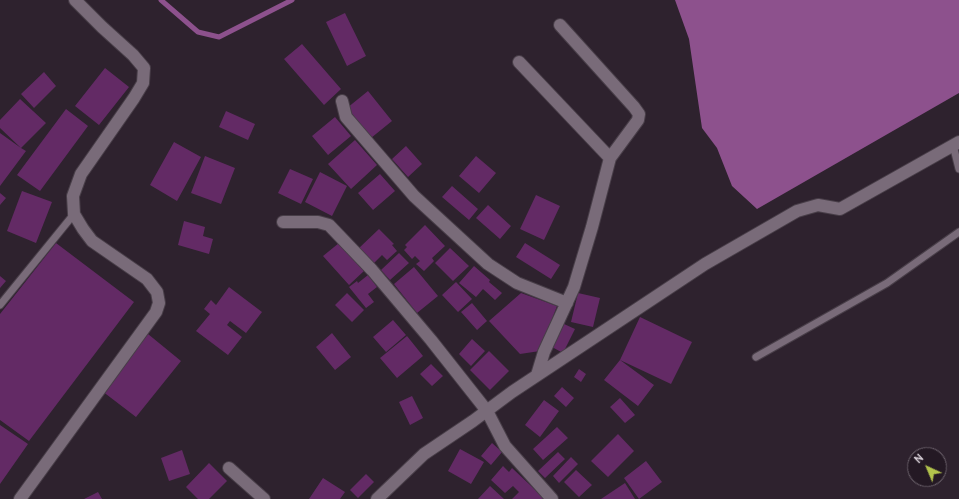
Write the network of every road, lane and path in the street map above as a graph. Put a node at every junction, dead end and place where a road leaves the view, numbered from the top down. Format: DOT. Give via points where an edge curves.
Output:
graph roads {
  1 [pos="75,0"];
  2 [pos="560,25"];
  3 [pos="519,62"];
  4 [pos="342,101"];
  5 [pos="956,144"];
  6 [pos="610,158"];
  7 [pos="959,169"];
  8 [pos="74,214"];
  9 [pos="283,222"];
  10 [pos="959,232"];
  11 [pos="566,303"];
  12 [pos="0,305"];
  13 [pos="756,356"];
  14 [pos="537,375"];
  15 [pos="487,411"];
  16 [pos="229,468"];
  17 [pos="20,499"];
  18 [pos="264,499"];
  19 [pos="377,499"];
  20 [pos="552,499"];
  1 -- 8 [label="street" via="134,55 144,68 142,82 134,98 80,174 73,196"];
  2 -- 6 [label="street" via="639,114 638,120"];
  3 -- 6 [label="street"];
  4 -- 11 [label="street" via="346,117 414,196 488,264 518,283"];
  5 -- 7 [label="lane"];
  5 -- 14 [label="street" via="840,209 818,205 797,211 699,269"];
  6 -- 11 [label="street" via="581,264"];
  8 -- 12 [label="lane"];
  8 -- 17 [label="street" via="92,241 147,279 157,292 159,303 156,312"];
  9 -- 15 [label="street" via="318,222 328,225 372,270"];
  10 -- 13 [label="lane" via="887,283"];
  11 -- 14 [label="street" via="544,352"];
  14 -- 15 [label="street"];
  15 -- 19 [label="street" via="424,454"];
  15 -- 20 [label="street" via="505,446"];
  16 -- 18 [label="street"];
}
